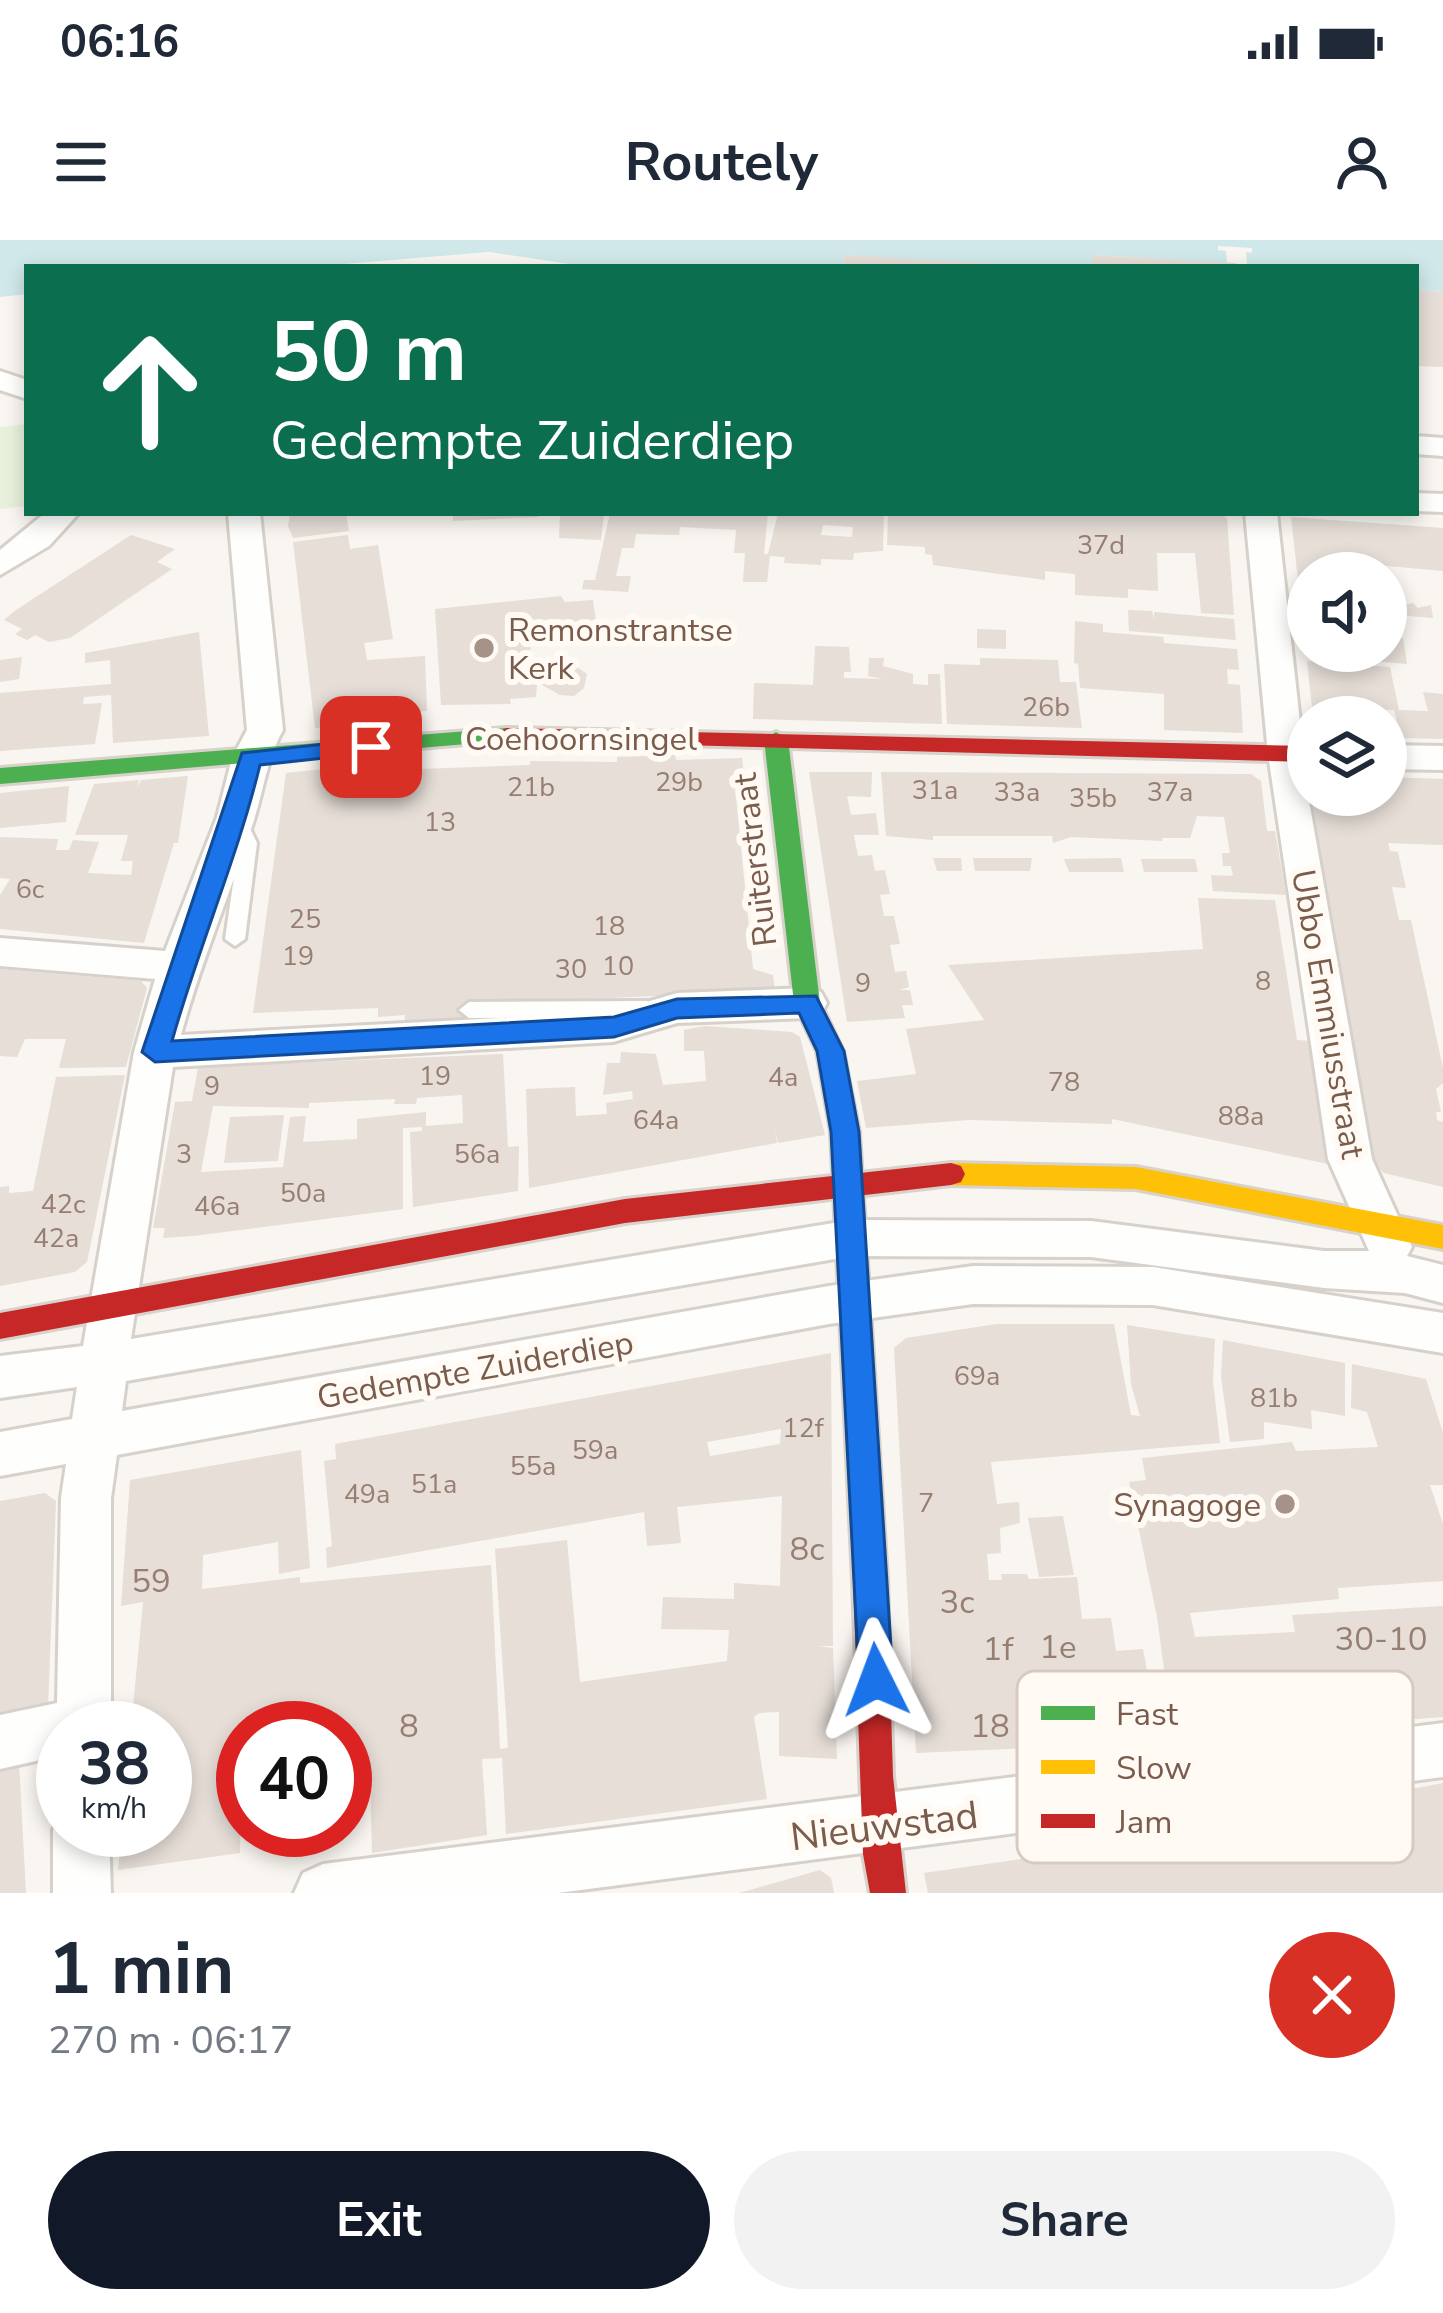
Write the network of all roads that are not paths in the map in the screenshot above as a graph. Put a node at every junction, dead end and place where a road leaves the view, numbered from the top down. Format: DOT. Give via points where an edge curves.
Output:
graph roads {
  1 [pos="60,516"];
  2 [pos="244,516"];
  3 [pos="1261,516"];
  4 [pos="0,565"];
  5 [pos="1288,696"];
  6 [pos="776,739"];
  7 [pos="1287,754"];
  8 [pos="1407,757"];
  9 [pos="250,758"];
  10 [pos="1443,758"];
  11 [pos="0,776"];
  12 [pos="1305,816"];
  13 [pos="236,817"];
  14 [pos="235,940"];
  15 [pos="0,952"];
  16 [pos="179,967"];
  17 [pos="807,1003"];
  18 [pos="677,1009"];
  19 [pos="469,1010"];
  20 [pos="155,1052"];
  21 [pos="848,1182"];
  22 [pos="1378,1224"];
  23 [pos="1443,1237"];
  24 [pos="852,1238"];
  25 [pos="1423,1280"];
  26 [pos="856,1300"];
  27 [pos="112,1305"];
  28 [pos="0,1327"];
  29 [pos="1437,1343"];
  30 [pos="104,1361"];
  31 [pos="0,1377"];
  32 [pos="94,1437"];
  33 [pos="0,1454"];
  34 [pos="75,1701"];
  35 [pos="36,1735"];
  36 [pos="0,1742"];
  37 [pos="1443,1750"];
  38 [pos="1413,1754"];
  39 [pos="1017,1807"];
  40 [pos="875,1826"];
  41 [pos="81,1857"];
  42 [pos="82,1893"];
  43 [pos="323,1893"];
  44 [pos="888,1893"];
  1 -- 4 [label="street"];
  2 -- 9 [label="street" via="265,730"];
  3 -- 5 [label="street, Ubbo Emmiusstraat"];
  6 -- 7 [label="street, Coehoornsingel"];
  6 -- 9 [label="street, Coehoornsingel" via="533,733"];
  6 -- 17 [label="street, Ruiterstraat"];
  8 -- 10 [label="street"];
  9 -- 11 [label="street, Coehoornsingel"];
  9 -- 13 [label="street"];
  12 -- 22 [label="street, Ubbo Emmiusstraat" via="1350,1159"];
  13 -- 14 [label="lane" via="248,843"];
  13 -- 16 [label="street"];
  15 -- 16 [label="street"];
  16 -- 20 [label="street"];
  17 -- 18 [label="street"];
  17 -- 21 [label="street, Ruiterstraat" via="840,1050"];
  18 -- 19 [label="lane"];
  18 -- 20 [label="street" via="614,1027"];
  20 -- 27 [label="street"];
  21 -- 22 [label="street" via="991,1172 1136,1178"];
  21 -- 24 [label="street"];
  21 -- 27 [label="street" via="625,1211"];
  22 -- 23 [label="street"];
  22 -- 25 [label="street, Gedempte Zuiderdiep"];
  24 -- 25 [label="street, Gedempte Zuiderdiep" via="1091,1238"];
  24 -- 26 [label="street"];
  24 -- 30 [label="street, Gedempte Zuiderdiep"];
  25 -- 29 [label="street, Gedempte Zuiderdiep"];
  26 -- 29 [label="street, Gedempte Zuiderdiep" via="973,1285 1092,1282 1214,1293"];
  26 -- 32 [label="street, Gedempte Zuiderdiep"];
  26 -- 40 [label="street" via="876,1680"];
  27 -- 28 [label="street"];
  27 -- 30 [label="street"];
  30 -- 31 [label="street, Gedempte Zuiderdiep"];
  30 -- 32 [label="street"];
  32 -- 33 [label="street, Gedempte Zuiderdiep"];
  32 -- 34 [label="street"];
  35 -- 36 [label="street"];
  37 -- 38 [label="street, Nieuwstad"];
  39 -- 40 [label="street, Nieuwstad"];
  40 -- 43 [label="street, Nieuwstad"];
  40 -- 44 [label="street"];
  41 -- 42 [label="street"];
}
